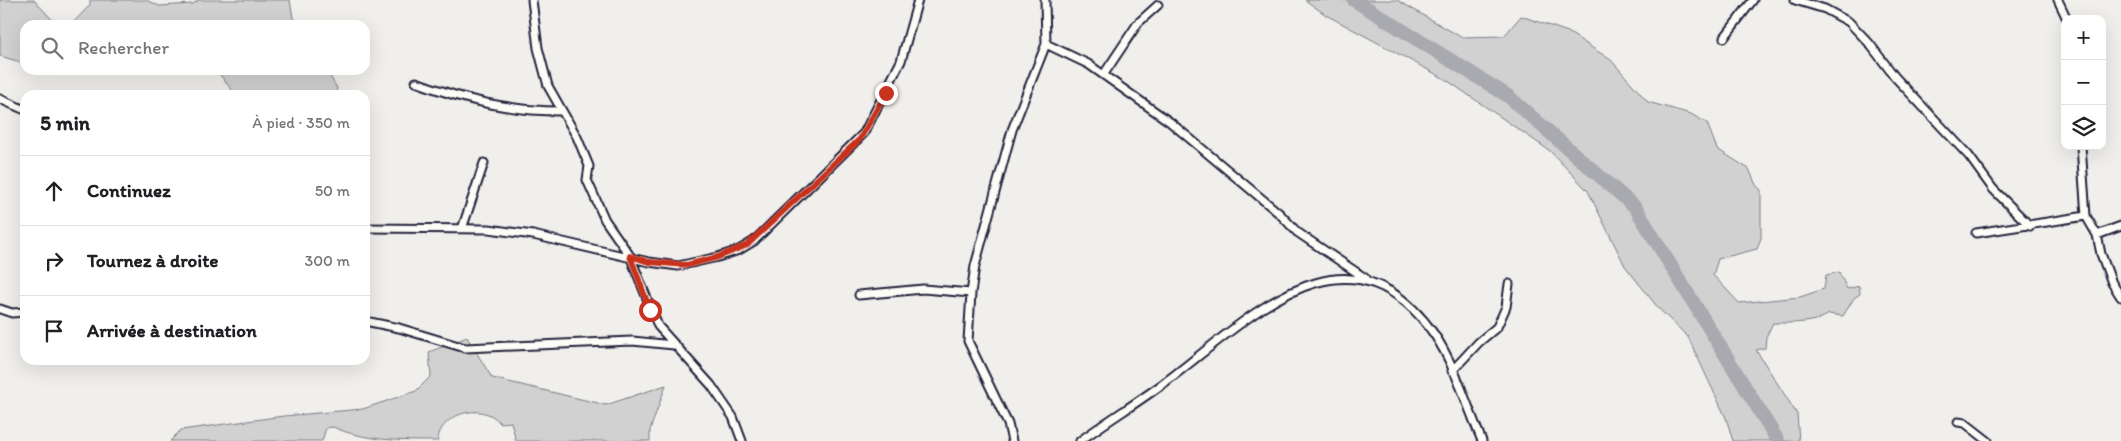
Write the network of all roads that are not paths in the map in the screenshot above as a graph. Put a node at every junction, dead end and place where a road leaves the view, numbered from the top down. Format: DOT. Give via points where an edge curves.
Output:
graph roads {
  1 [pos="532,0"];
  2 [pos="918,0"];
  3 [pos="1045,0"];
  4 [pos="1753,0"];
  5 [pos="1795,0"];
  6 [pos="2058,0"];
  7 [pos="1158,5"];
  8 [pos="2065,15"];
  9 [pos="1724,38"];
  10 [pos="1046,44"];
  11 [pos="1104,74"];
  12 [pos="416,82"];
  13 [pos="0,99"];
  14 [pos="20,108"];
  15 [pos="560,111"];
  16 [pos="2081,150"];
  17 [pos="484,163"];
  18 [pos="2086,216"];
  19 [pos="2030,226"];
  20 [pos="2121,226"];
  21 [pos="370,228"];
  22 [pos="462,229"];
  23 [pos="1976,233"];
  24 [pos="2097,235"];
  25 [pos="630,256"];
  26 [pos="2121,279"];
  27 [pos="1368,280"];
  28 [pos="2112,283"];
  29 [pos="1509,284"];
  30 [pos="971,292"];
  31 [pos="859,294"];
  32 [pos="2121,297"];
  33 [pos="0,309"];
  34 [pos="20,312"];
  35 [pos="370,322"];
  36 [pos="674,345"];
  37 [pos="1452,371"];
  38 [pos="1958,422"];
  39 [pos="742,441"];
  40 [pos="1012,441"];
  41 [pos="1080,441"];
  42 [pos="1482,441"];
  43 [pos="1988,441"];
  1 -- 15 [label="street" via="539,53 548,86"];
  2 -- 25 [label="street" via="901,61 864,133 754,241 739,250 687,265 649,262"];
  3 -- 10 [label="street"];
  4 -- 9 [label="street"];
  5 -- 19 [label="street" via="1825,9 1849,22 1969,156 1993,190"];
  6 -- 8 [label="street"];
  7 -- 11 [label="street" via="1138,23"];
  10 -- 11 [label="street"];
  10 -- 30 [label="street" via="1012,130 975,266"];
  11 -- 27 [label="street" via="1216,159 1297,232"];
  12 -- 15 [label="street" via="453,96 516,109"];
  13 -- 14 [label="street"];
  15 -- 25 [label="street" via="577,137 589,166 587,180 605,220"];
  16 -- 18 [label="street"];
  17 -- 22 [label="street"];
  18 -- 19 [label="street"];
  18 -- 24 [label="street"];
  19 -- 23 [label="street"];
  20 -- 24 [label="street"];
  21 -- 22 [label="street"];
  22 -- 25 [label="street" via="533,235"];
  24 -- 28 [label="street"];
  25 -- 36 [label="street" via="650,310"];
  26 -- 28 [label="street"];
  27 -- 37 [label="street" via="1391,291 1412,308 1435,335"];
  27 -- 41 [label="street" via="1348,277 1327,279 1283,296"];
  28 -- 32 [label="street"];
  29 -- 37 [label="street" via="1506,308 1497,327"];
  30 -- 31 [label="street" via="923,288"];
  30 -- 40 [label="street" via="968,341 1008,424"];
  33 -- 34 [label="street"];
  35 -- 36 [label="street" via="465,348 632,341"];
  36 -- 39 [label="street" via="722,400"];
  37 -- 42 [label="street"];
  38 -- 43 [label="street" via="1966,423"];
}
